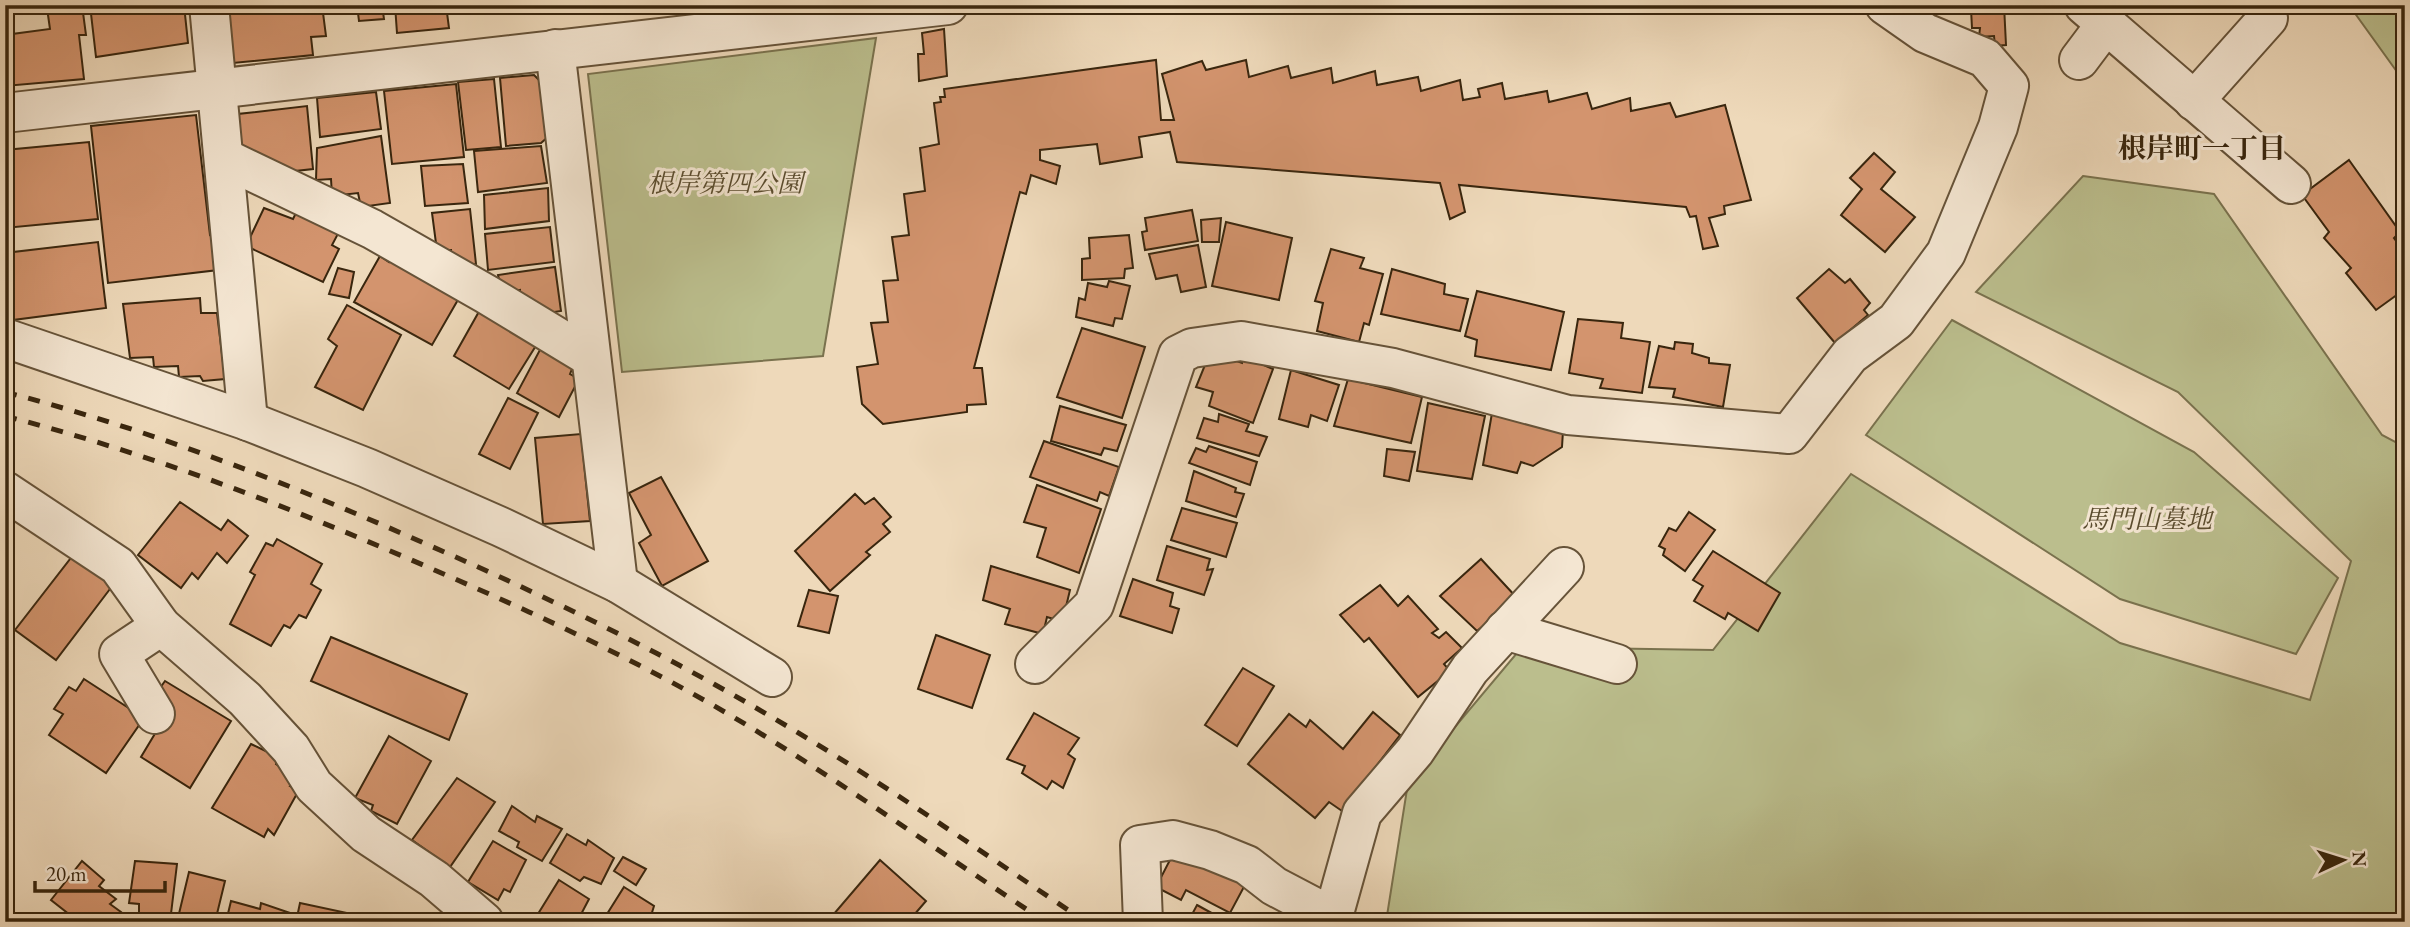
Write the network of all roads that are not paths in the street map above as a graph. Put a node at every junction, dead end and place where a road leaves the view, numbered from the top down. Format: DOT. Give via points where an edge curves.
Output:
graph roads {
  1 [pos="209,5"];
  2 [pos="948,5"];
  3 [pos="1885,5"];
  4 [pos="2095,15"];
  5 [pos="2268,18"];
  6 [pos="555,49"];
  7 [pos="2079,60"];
  8 [pos="216,88"];
  9 [pos="2194,101"];
  10 [pos="5,113"];
  11 [pos="224,158"];
  12 [pos="2291,184"];
  13 [pos="5,338"];
  14 [pos="590,357"];
  15 [pos="248,421"];
  16 [pos="5,491"];
  17 [pos="1564,567"];
  18 [pos="618,583"];
  19 [pos="161,626"];
  20 [pos="1505,630"];
  21 [pos="1035,664"];
  22 [pos="1617,664"];
  23 [pos="772,677"];
  24 [pos="155,714"];
  25 [pos="1334,919"];
  26 [pos="484,922"];
  27 [pos="1143,922"];
  1 -- 8 [label="street"];
  2 -- 6 [label="street"];
  3 -- 21 [label="street" via="1925,33 1985,58 2008,86 1998,127 1946,253 1896,321 1850,355 1789,434 1568,415 1394,368 1241,341 1192,348 1178,355 1094,604"];
  4 -- 7 [label="street"];
  4 -- 9 [label="street"];
  5 -- 9 [label="street"];
  6 -- 8 [label="street"];
  6 -- 14 [label="street"];
  8 -- 10 [label="street"];
  8 -- 11 [label="street"];
  9 -- 12 [label="street"];
  11 -- 14 [label="street" via="372,229"];
  11 -- 15 [label="street"];
  13 -- 15 [label="street"];
  14 -- 18 [label="street"];
  15 -- 18 [label="street" via="379,473"];
  16 -- 19 [label="street" via="118,566"];
  17 -- 20 [label="street"];
  18 -- 23 [label="street"];
  19 -- 24 [label="street" via="119,654"];
  19 -- 26 [label="street" via="245,699 292,748 314,786 366,834 434,879"];
  20 -- 22 [label="street"];
  20 -- 25 [label="street" via="1470,668 1415,751 1362,813"];
  25 -- 27 [label="street" via="1274,886 1247,865 1174,840 1140,845"];
}
